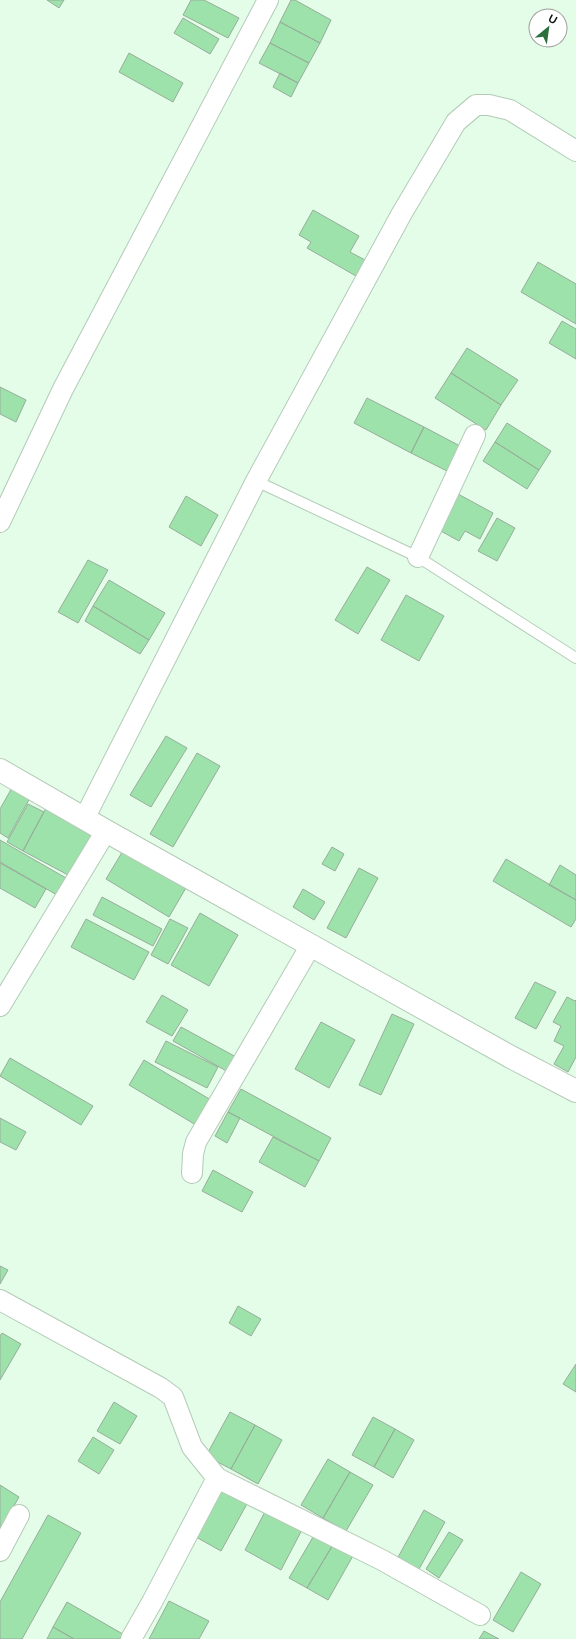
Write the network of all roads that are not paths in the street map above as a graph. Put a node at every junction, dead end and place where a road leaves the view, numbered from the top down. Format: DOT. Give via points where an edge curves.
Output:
graph roads {
  1 [pos="268,0"];
  2 [pos="576,151"];
  3 [pos="475,435"];
  4 [pos="256,481"];
  5 [pos="0,522"];
  6 [pos="418,557"];
  7 [pos="576,658"];
  8 [pos="0,770"];
  9 [pos="84,819"];
  10 [pos="106,831"];
  11 [pos="311,945"];
  12 [pos="0,1006"];
  13 [pos="576,1091"];
  14 [pos="192,1173"];
  15 [pos="0,1300"];
  16 [pos="217,1478"];
  17 [pos="18,1515"];
  18 [pos="0,1551"];
  19 [pos="480,1615"];
  20 [pos="131,1639"];
  1 -- 5 [label="street" via="63,389"];
  2 -- 4 [label="street" via="510,110 476,105 456,122 399,220"];
  3 -- 6 [label="street"];
  4 -- 6 [label="lane"];
  4 -- 9 [label="street"];
  6 -- 7 [label="lane"];
  8 -- 9 [label="street"];
  9 -- 10 [label="street"];
  10 -- 11 [label="street"];
  10 -- 12 [label="street"];
  11 -- 13 [label="street"];
  11 -- 14 [label="street" via="196,1142"];
  15 -- 16 [label="street" via="173,1397 192,1446"];
  16 -- 19 [label="street" via="382,1560"];
  16 -- 20 [label="street"];
  17 -- 18 [label="street"];
}
